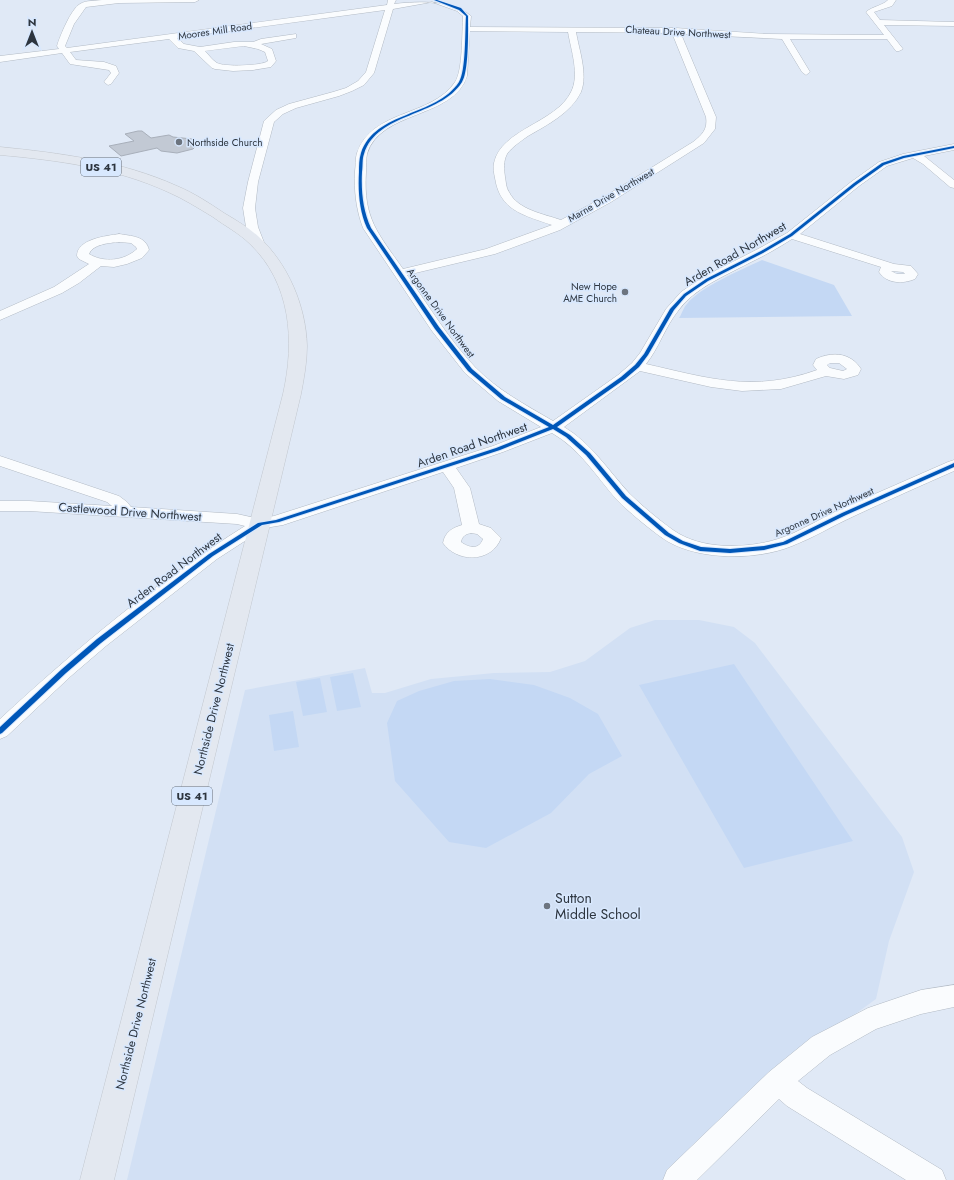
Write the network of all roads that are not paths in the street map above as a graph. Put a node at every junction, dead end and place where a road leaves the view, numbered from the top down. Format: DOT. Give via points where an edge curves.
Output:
graph roads {
  1 [pos="195,0"];
  2 [pos="430,0"];
  3 [pos="435,0"];
  4 [pos="892,0"];
  5 [pos="391,4"];
  6 [pos="877,22"];
  7 [pos="954,24"];
  8 [pos="466,29"];
  9 [pos="571,30"];
  10 [pos="675,30"];
  11 [pos="293,36"];
  12 [pos="171,37"];
  13 [pos="784,37"];
  14 [pos="890,37"];
  15 [pos="256,44"];
  16 [pos="899,49"];
  17 [pos="63,50"];
  18 [pos="198,50"];
  19 [pos="0,59"];
  20 [pos="815,75"];
  21 [pos="108,82"];
  22 [pos="954,147"];
  23 [pos="0,151"];
  24 [pos="0,154"];
  25 [pos="915,155"];
  26 [pos="954,184"];
  27 [pos="196,202"];
  28 [pos="250,212"];
  29 [pos="230,223"];
  30 [pos="560,224"];
  31 [pos="792,235"];
  32 [pos="259,245"];
  33 [pos="98,263"];
  34 [pos="892,267"];
  35 [pos="400,273"];
  36 [pos="0,316"];
  37 [pos="637,366"];
  38 [pos="825,372"];
  39 [pos="554,427"];
  40 [pos="0,461"];
  41 [pos="954,465"];
  42 [pos="447,466"];
  43 [pos="0,506"];
  44 [pos="124,512"];
  45 [pos="260,524"];
  46 [pos="470,528"];
  47 [pos="0,731"];
  48 [pos="954,996"];
  49 [pos="778,1082"];
  50 [pos="97,1180"];
  51 [pos="677,1180"];
  52 [pos="932,1180"];
  1 -- 17 [label="street" via="107,0 87,3 80,7 62,42"];
  2 -- 5 [label="street, Moores Mill Road"];
  3 -- 8 [label="street, Argonne Drive Northwest" via="463,11 467,16"];
  4 -- 6 [label="street" via="889,4 871,11 870,14"];
  5 -- 12 [label="street, Moores Mill Road"];
  5 -- 28 [label="street, Northside Drive Northwest" via="367,79 347,90 288,108 269,120 253,182"];
  6 -- 7 [label="street"];
  6 -- 14 [label="street"];
  8 -- 9 [label="street, Chateau Drive Northwest"];
  8 -- 35 [label="street, Argonne Drive Northwest" via="463,74 458,85 441,100 382,128 364,148 359,188 362,212 369,228"];
  9 -- 10 [label="street, Chateau Drive Northwest"];
  9 -- 30 [label="street" via="579,78 576,93 558,115 509,145 499,162 501,188 508,199 527,211"];
  10 -- 13 [label="street, Chateau Drive Northwest"];
  10 -- 30 [label="street, Marne Drive Northwest" via="711,117 711,129 697,144 576,217"];
  11 -- 15 [label="street"];
  12 -- 17 [label="street, Moores Mill Road"];
  12 -- 18 [label="street" via="181,46"];
  13 -- 14 [label="street, Chateau Drive Northwest"];
  13 -- 20 [label="street" via="806,72"];
  14 -- 16 [label="street"];
  15 -- 18 [label="street"];
  15 -- 18 [label="street" via="269,51 272,61 268,65 243,68 215,66"];
  17 -- 19 [label="street, Moores Mill Road"];
  17 -- 21 [label="street" via="75,63 113,68 115,73"];
  22 -- 25 [label="street, Arden Road Northwest"];
  23 -- 27 [label="main road, US 41" via="58,158 109,169 171,188"];
  24 -- 27 [label="main road, US 41" via="104,172"];
  25 -- 26 [label="street"];
  25 -- 31 [label="street, Arden Road Northwest" via="893,160 876,168"];
  27 -- 29 [label="main road, US 41"];
  28 -- 29 [label="street" via="244,220"];
  28 -- 32 [label="street, Northside Drive Northwest" via="252,227"];
  29 -- 32 [label="main road, Northside Drive Northwest / US 41"];
  30 -- 35 [label="street, Marne Drive Northwest" via="467,259"];
  31 -- 34 [label="street"];
  31 -- 37 [label="street, Arden Road Northwest" via="707,280 686,295 672,309"];
  32 -- 45 [label="main road, Northside Drive Northwest / US 41" via="286,288 294,312 299,350 296,374"];
  33 -- 36 [label="street" via="58,290"];
  35 -- 39 [label="street, Argonne Drive Northwest" via="437,328 470,370 503,398"];
  37 -- 38 [label="street" via="711,383 742,387 781,385"];
  37 -- 39 [label="street, Arden Road Northwest"];
  39 -- 41 [label="street, Argonne Drive Northwest" via="579,446 624,497 667,534 681,542 713,551 743,551 785,543"];
  39 -- 42 [label="street, Arden Road Northwest"];
  40 -- 44 [label="street" via="113,499 121,505"];
  42 -- 45 [label="street, Arden Road Northwest" via="277,521"];
  42 -- 46 [label="street" via="462,488"];
  43 -- 44 [label="street, Castlewood Drive Northwest"];
  44 -- 45 [label="street, Castlewood Drive Northwest" via="237,519"];
  45 -- 47 [label="street, Arden Road Northwest" via="211,555 99,641"];
  45 -- 50 [label="main road, Northside Drive Northwest / US 41"];
  48 -- 49 [label="street" via="921,1002 868,1020 821,1046"];
  49 -- 51 [label="street"];
  49 -- 52 [label="street" via="797,1097"];
}
